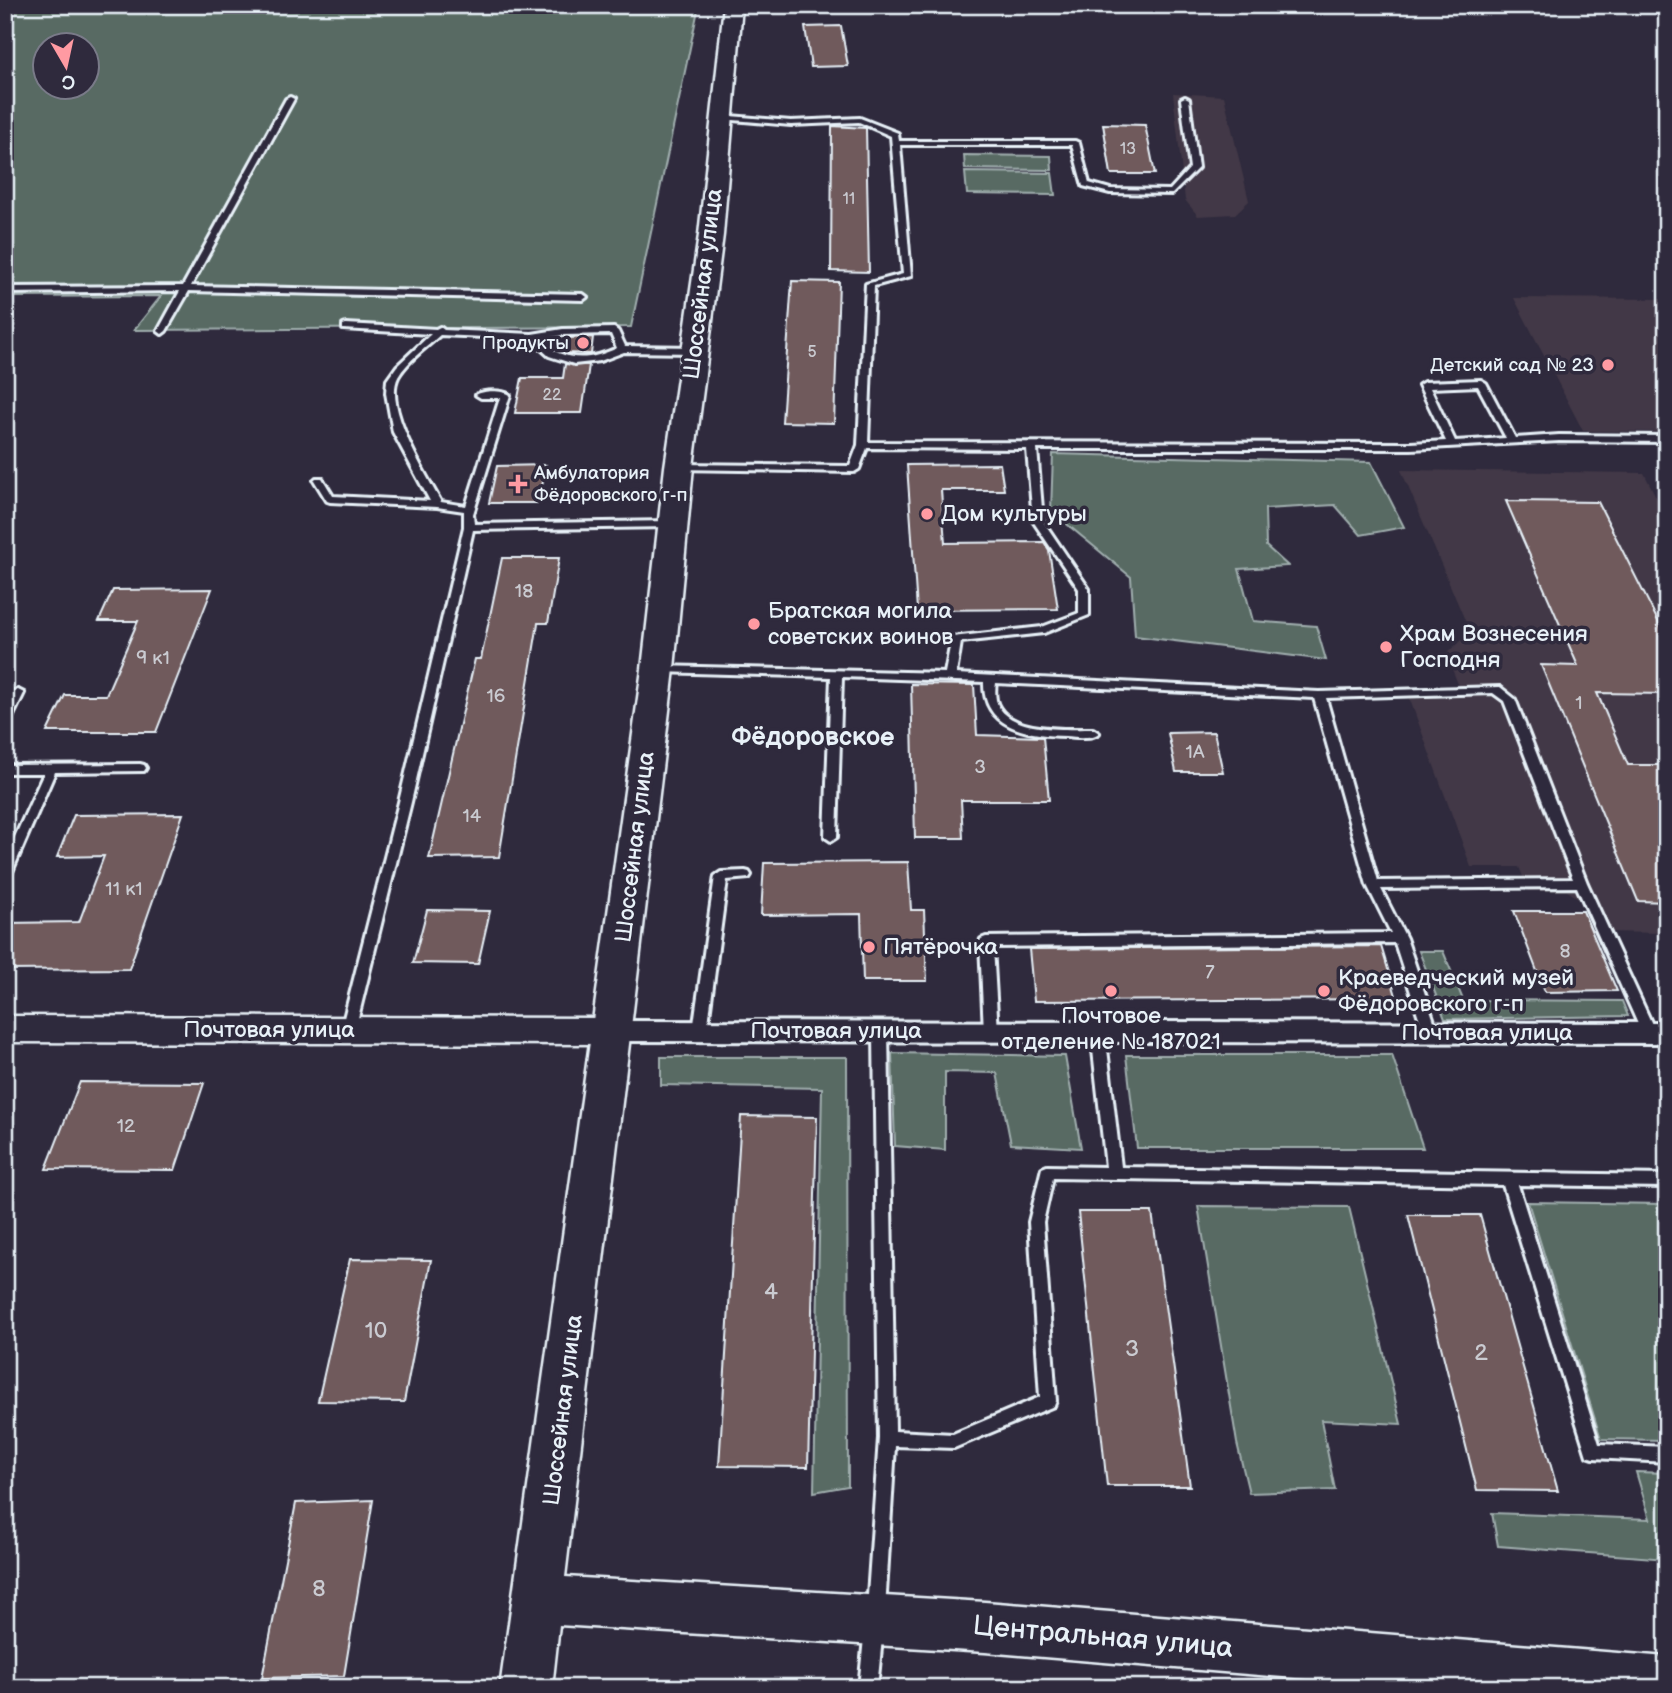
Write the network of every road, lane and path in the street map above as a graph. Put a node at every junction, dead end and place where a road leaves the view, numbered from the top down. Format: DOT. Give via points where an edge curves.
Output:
graph roads {
  1 [pos="733,5"];
  2 [pos="290,99"];
  3 [pos="1185,99"];
  4 [pos="721,117"];
  5 [pos="896,144"];
  6 [pos="186,288"];
  7 [pos="5,290"];
  8 [pos="583,297"];
  9 [pos="346,327"];
  10 [pos="440,330"];
  11 [pos="162,331"];
  12 [pos="532,337"];
  13 [pos="622,349"];
  14 [pos="696,350"];
  15 [pos="481,395"];
  16 [pos="1667,439"];
  17 [pos="1512,440"];
  18 [pos="1452,444"];
  19 [pos="863,445"];
  20 [pos="1032,446"];
  21 [pos="679,467"];
  22 [pos="319,480"];
  23 [pos="437,504"];
  24 [pos="469,509"];
  25 [pos="673,524"];
  26 [pos="469,527"];
  27 [pos="658,669"];
  28 [pos="837,675"];
  29 [pos="950,677"];
  30 [pos="990,680"];
  31 [pos="18,693"];
  32 [pos="1319,695"];
  33 [pos="5,720"];
  34 [pos="1093,733"];
  35 [pos="140,768"];
  36 [pos="5,769"];
  37 [pos="51,769"];
  38 [pos="831,837"];
  39 [pos="5,874"];
  40 [pos="746,876"];
  41 [pos="1581,883"];
  42 [pos="1373,885"];
  43 [pos="1400,938"];
  44 [pos="5,1029"];
  45 [pos="348,1030"];
  46 [pos="611,1031"];
  47 [pos="700,1031"];
  48 [pos="881,1031"];
  49 [pos="991,1032"];
  50 [pos="1098,1032"];
  51 [pos="1431,1033"];
  52 [pos="1658,1033"];
  53 [pos="1114,1172"];
  54 [pos="1509,1179"];
  55 [pos="1667,1181"];
  56 [pos="887,1438"];
  57 [pos="1667,1455"];
  58 [pos="539,1600"];
  59 [pos="875,1620"];
  60 [pos="1667,1683"];
  61 [pos="526,1688"];
  62 [pos="868,1688"];
  1 -- 4 [label="main road, Шоссейная улица"];
  2 -- 6 [label="lane"];
  3 -- 5 [label="lane" via="1194,168 1171,191 1110,191 1086,184 1075,144"];
  4 -- 5 [label="lane" via="791,123 860,120 895,135"];
  4 -- 14 [label="main road, Шоссейная улица"];
  5 -- 19 [label="lane" via="907,276 870,284"];
  6 -- 7 [label="lane"];
  6 -- 8 [label="lane"];
  6 -- 11 [label="lane"];
  9 -- 10 [label="lane"];
  10 -- 12 [label="lane"];
  10 -- 23 [label="lane" via="400,368 391,393 398,432"];
  12 -- 13 [label="lane" via="559,360 588,362"];
  12 -- 13 [label="lane" via="614,331"];
  13 -- 14 [label="lane"];
  14 -- 21 [label="main road, Шоссейная улица"];
  15 -- 24 [label="lane" via="505,395"];
  16 -- 17 [label="lane"];
  17 -- 18 [label="lane"];
  17 -- 18 [label="lane" via="1481,383 1424,385"];
  18 -- 20 [label="lane"];
  19 -- 20 [label="lane"];
  19 -- 21 [label="lane" via="854,468"];
  20 -- 29 [label="lane" via="1038,521 1084,589 1084,615 1044,630 956,639"];
  21 -- 25 [label="main road, Шоссейная улица"];
  22 -- 23 [label="lane" via="330,499"];
  23 -- 24 [label="lane"];
  24 -- 26 [label="lane"];
  25 -- 26 [label="lane"];
  25 -- 27 [label="main road, Шоссейная улица"];
  26 -- 45 [label="lane"];
  27 -- 28 [label="lane"];
  27 -- 46 [label="main road, Шоссейная улица"];
  28 -- 29 [label="lane"];
  28 -- 38 [label="lane"];
  29 -- 30 [label="lane"];
  30 -- 32 [label="lane"];
  30 -- 34 [label="lane" via="990,700 1001,716 1022,727"];
  31 -- 33 [label="lane"];
  32 -- 41 [label="lane" via="1496,688 1509,699"];
  32 -- 42 [label="lane"];
  35 -- 37 [label="lane"];
  36 -- 37 [label="lane"];
  37 -- 39 [label="lane"];
  40 -- 47 [label="lane" via="721,876"];
  41 -- 42 [label="lane"];
  41 -- 52 [label="lane"];
  42 -- 43 [label="lane"];
  43 -- 49 [label="lane" via="986,942"];
  43 -- 51 [label="lane"];
  44 -- 45 [label="street, Почтовая улица"];
  45 -- 46 [label="street, Почтовая улица"];
  46 -- 47 [label="street, Почтовая улица"];
  46 -- 58 [label="main road, Шоссейная улица"];
  47 -- 48 [label="street, Почтовая улица"];
  48 -- 49 [label="street, Почтовая улица"];
  48 -- 56 [label="lane"];
  49 -- 50 [label="street, Почтовая улица"];
  50 -- 51 [label="street, Почтовая улица"];
  50 -- 53 [label="lane"];
  51 -- 52 [label="street, Почтовая улица"];
  53 -- 54 [label="lane"];
  53 -- 56 [label="lane" via="1047,1172 1036,1222 1048,1401 954,1441"];
  54 -- 55 [label="lane"];
  54 -- 57 [label="lane" via="1593,1451"];
  56 -- 59 [label="lane"];
  58 -- 59 [label="main road, Центральная улица"];
  58 -- 61 [label="main road, Шоссейная улица"];
  59 -- 60 [label="main road, Центральная улица" via="1375,1667"];
  59 -- 62 [label="lane"];
}
